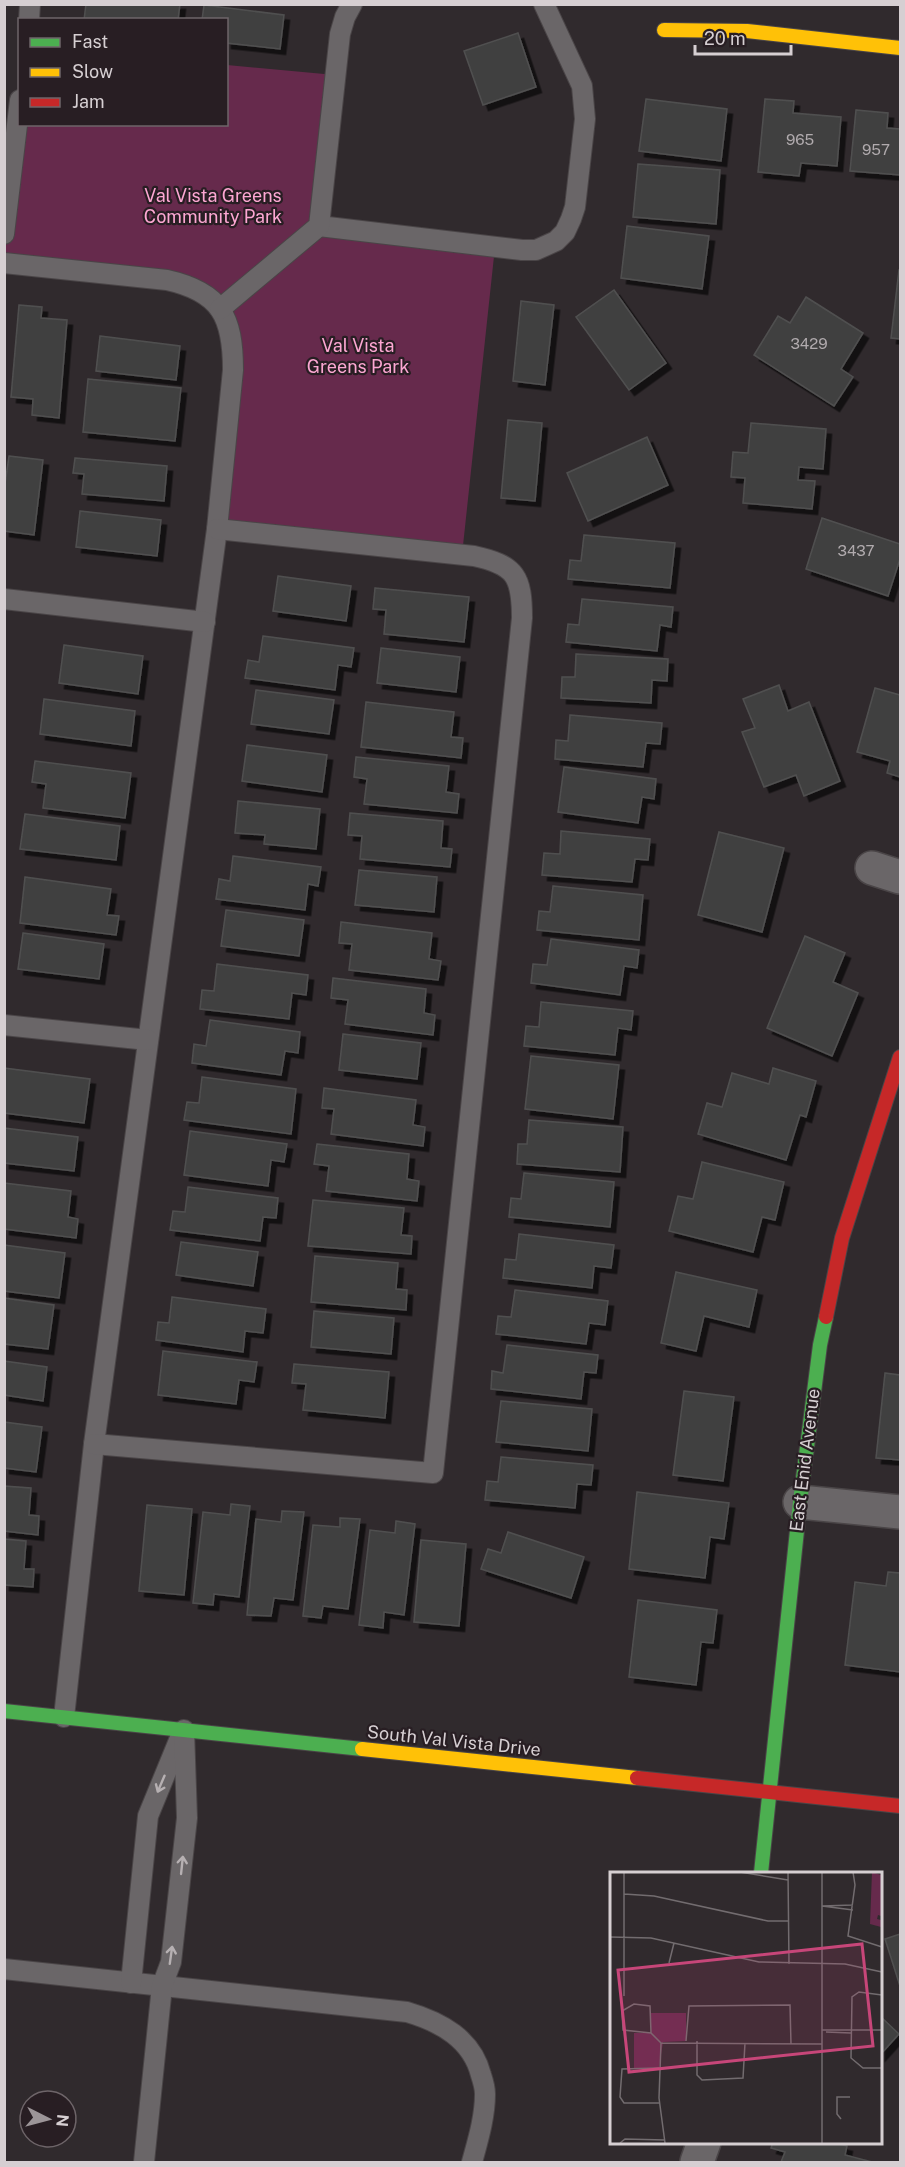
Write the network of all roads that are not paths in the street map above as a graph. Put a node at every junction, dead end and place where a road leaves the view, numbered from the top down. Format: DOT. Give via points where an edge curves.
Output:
graph roads {
  1 [pos="352,4"];
  2 [pos="544,4"];
  3 [pos="664,30"];
  4 [pos="900,48"];
  5 [pos="18,117"];
  6 [pos="319,226"];
  7 [pos="4,234"];
  8 [pos="4,263"];
  9 [pos="220,309"];
  10 [pos="217,530"];
  11 [pos="4,599"];
  12 [pos="205,622"];
  13 [pos="4,1025"];
  14 [pos="148,1040"];
  15 [pos="900,1057"];
  16 [pos="94,1444"];
  17 [pos="800,1502"];
  18 [pos="900,1512"];
  19 [pos="4,1711"];
  20 [pos="64,1717"];
  21 [pos="184,1730"];
  22 [pos="770,1792"];
  23 [pos="900,1806"];
  24 [pos="761,1872"];
  25 [pos="4,1969"];
  26 [pos="132,1983"];
  27 [pos="162,1986"];
  28 [pos="704,2143"];
  29 [pos="144,2163"];
  30 [pos="472,2163"];
  31 [pos="697,2163"];
  1 -- 6 [label="lane" via="340,33"];
  2 -- 6 [label="lane" via="576,70 585,102 575,207 565,232 556,242 536,250 522,250"];
  3 -- 4 [label="street" via="747,32"];
  5 -- 7 [label="lane"];
  6 -- 9 [label="lane"];
  8 -- 9 [label="lane" via="186,284 206,294"];
  9 -- 10 [label="lane" via="233,346 233,370"];
  10 -- 12 [label="lane"];
  10 -- 16 [label="lane" via="474,556 503,565 515,575 520,590 522,618 433,1473"];
  11 -- 12 [label="lane"];
  12 -- 14 [label="lane"];
  13 -- 14 [label="lane"];
  14 -- 16 [label="lane"];
  15 -- 17 [label="street, East Enid Avenue" via="858,1185 830,1291"];
  16 -- 20 [label="lane"];
  17 -- 18 [label="street"];
  17 -- 22 [label="street, East Enid Avenue"];
  19 -- 20 [label="street, South Val Vista Drive"];
  20 -- 21 [label="street, South Val Vista Drive"];
  21 -- 22 [label="street, South Val Vista Drive"];
  21 -- 26 [label="lane, one-way" via="148,1816"];
  27 -- 21 [label="lane, one-way" via="171,1962 187,1818"];
  22 -- 23 [label="street, South Val Vista Drive"];
  22 -- 24 [label="street, East Enid Avenue"];
  25 -- 26 [label="lane"];
  26 -- 27 [label="lane"];
  27 -- 29 [label="lane"];
  27 -- 30 [label="lane" via="407,2012 448,2029 467,2046 478,2064 485,2091 483,2121"];
  28 -- 31 [label="street"];
}
